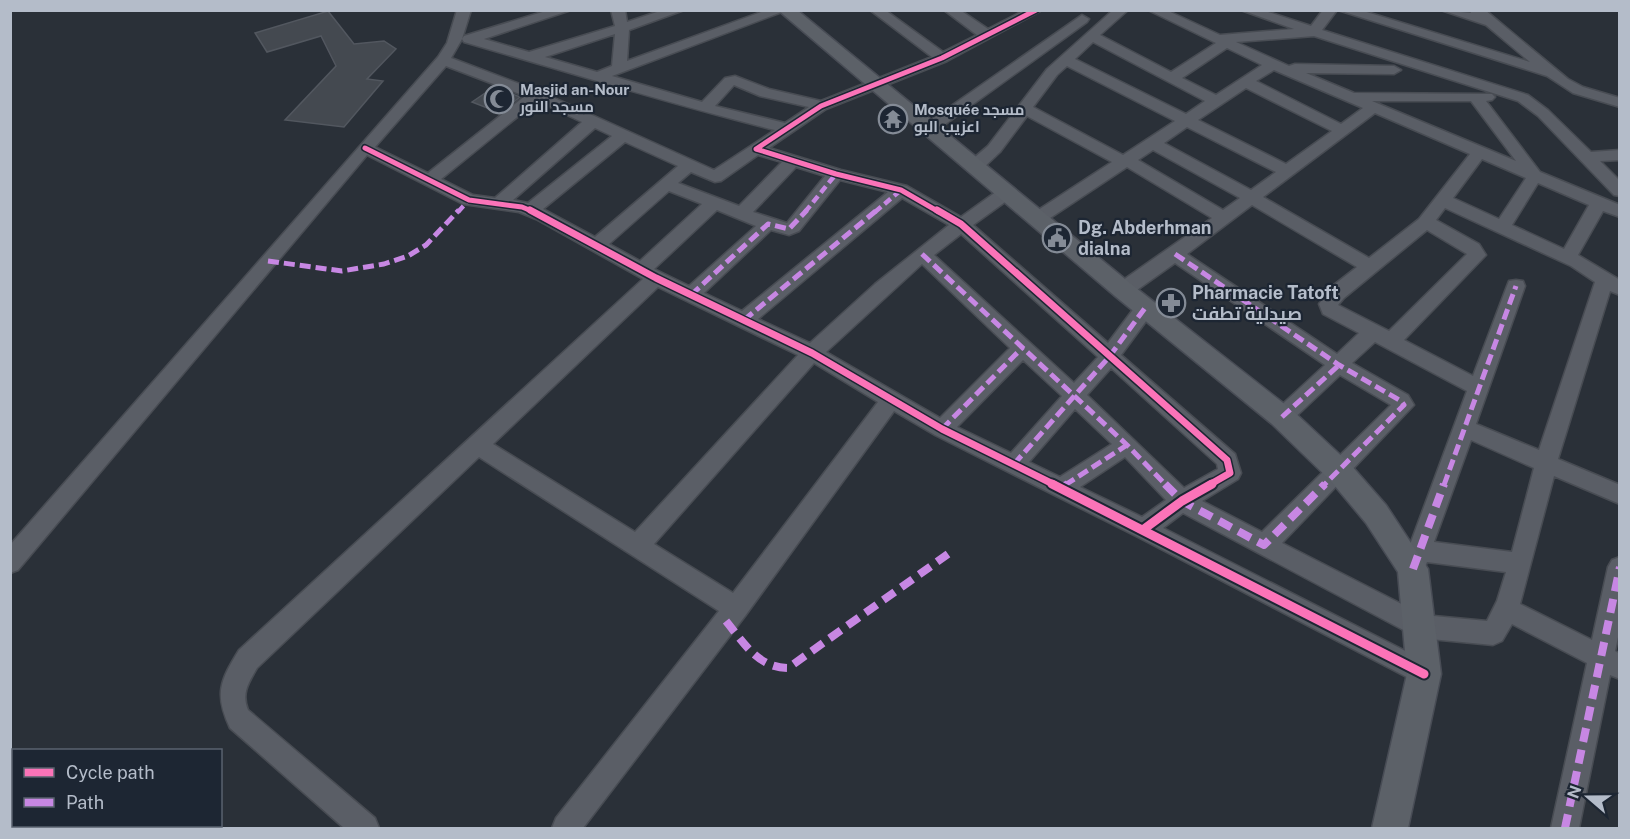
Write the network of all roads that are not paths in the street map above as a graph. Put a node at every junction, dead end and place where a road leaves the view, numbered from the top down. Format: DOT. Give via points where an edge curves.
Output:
graph roads {
  1 [pos="464,10"];
  2 [pos="618,10"];
  3 [pos="678,10"];
  4 [pos="781,10"];
  5 [pos="786,10"];
  6 [pos="876,10"];
  7 [pos="950,10"];
  8 [pos="1122,10"];
  9 [pos="1154,10"];
  10 [pos="1247,10"];
  11 [pos="1331,10"];
  12 [pos="1344,10"];
  13 [pos="1447,10"];
  14 [pos="1476,10"];
  15 [pos="562,11"];
  16 [pos="1030,11"];
  17 [pos="1075,15"];
  18 [pos="1489,22"];
  19 [pos="622,28"];
  20 [pos="1095,32"];
  21 [pos="1313,32"];
  22 [pos="987,35"];
  23 [pos="530,38"];
  24 [pos="585,39"];
  25 [pos="462,41"];
  26 [pos="1221,41"];
  27 [pos="1387,55"];
  28 [pos="942,58"];
  29 [pos="443,60"];
  30 [pos="1066,60"];
  31 [pos="557,66"];
  32 [pos="1278,66"];
  33 [pos="619,69"];
  34 [pos="1394,70"];
  35 [pos="1548,72"];
  36 [pos="596,77"];
  37 [pos="1172,78"];
  38 [pos="1246,82"];
  39 [pos="876,86"];
  40 [pos="532,94"];
  41 [pos="1349,96"];
  42 [pos="1406,97"];
  43 [pos="1475,97"];
  44 [pos="1523,98"];
  45 [pos="1604,99"];
  46 [pos="1216,101"];
  47 [pos="1620,103"];
  48 [pos="816,104"];
  49 [pos="1374,106"];
  50 [pos="705,108"];
  51 [pos="1026,109"];
  52 [pos="1620,112"];
  53 [pos="593,121"];
  54 [pos="1186,121"];
  55 [pos="788,128"];
  56 [pos="927,129"];
  57 [pos="1342,130"];
  58 [pos="622,135"];
  59 [pos="1152,143"];
  60 [pos="365,147"];
  61 [pos="756,150"];
  62 [pos="1479,153"];
  63 [pos="1620,155"];
  64 [pos="1587,157"];
  65 [pos="793,161"];
  66 [pos="1125,161"];
  67 [pos="689,165"];
  68 [pos="974,167"];
  69 [pos="1287,171"];
  70 [pos="836,174"];
  71 [pos="1535,176"];
  72 [pos="715,177"];
  73 [pos="429,181"];
  74 [pos="666,184"];
  75 [pos="901,190"];
  76 [pos="1620,191"];
  77 [pos="1006,193"];
  78 [pos="694,194"];
  79 [pos="1251,197"];
  80 [pos="1442,200"];
  81 [pos="716,202"];
  82 [pos="1599,203"];
  83 [pos="498,204"];
  84 [pos="531,210"];
  85 [pos="1620,212"];
  86 [pos="742,213"];
  87 [pos="1224,218"];
  88 [pos="1038,219"];
  89 [pos="1426,222"];
  90 [pos="768,224"];
  91 [pos="961,224"];
  92 [pos="1502,227"];
  93 [pos="597,245"];
  94 [pos="922,254"];
  95 [pos="1175,254"];
  96 [pos="1567,258"];
  97 [pos="1370,267"];
  98 [pos="649,274"];
  99 [pos="1612,285"];
  100 [pos="1516,286"];
  101 [pos="1123,290"];
  102 [pos="692,296"];
  103 [pos="1145,308"];
  104 [pos="744,320"];
  105 [pos="1382,337"];
  106 [pos="1023,346"];
  107 [pos="812,353"];
  108 [pos="1109,357"];
  109 [pos="1339,365"];
  110 [pos="1479,388"];
  111 [pos="1076,397"];
  112 [pos="891,400"];
  113 [pos="1282,417"];
  114 [pos="1465,428"];
  115 [pos="942,429"];
  116 [pos="477,445"];
  117 [pos="1127,445"];
  118 [pos="1546,463"];
  119 [pos="1014,464"];
  120 [pos="1340,471"];
  121 [pos="1061,488"];
  122 [pos="1620,495"];
  123 [pos="1182,501"];
  124 [pos="1144,529"];
  125 [pos="1264,545"];
  126 [pos="637,546"];
  127 [pos="1416,560"];
  128 [pos="10,562"];
  129 [pos="1520,564"];
  130 [pos="1620,567"];
  131 [pos="736,608"];
  132 [pos="1506,609"];
  133 [pos="1420,626"];
  134 [pos="1610,662"];
  135 [pos="1424,674"];
  136 [pos="365,828"];
  137 [pos="566,828"];
  138 [pos="1390,828"];
  139 [pos="1565,828"];
  1 -- 25 [label="street"];
  2 -- 19 [label="street"];
  3 -- 19 [label="street"];
  4 -- 33 [label="street"];
  5 -- 39 [label="main road"];
  6 -- 28 [label="street"];
  7 -- 22 [label="street"];
  8 -- 20 [label="street"];
  9 -- 26 [label="street"];
  10 -- 21 [label="street"];
  11 -- 21 [label="street"];
  12 -- 35 [label="street"];
  13 -- 18 [label="street"];
  14 -- 18 [label="street"];
  15 -- 23 [label="street"];
  15 -- 24 [label="street"];
  16 -- 22 [label="street"];
  17 -- 20 [label="street"];
  17 -- 56 [label="street"];
  18 -- 35 [label="street"];
  19 -- 24 [label="street"];
  19 -- 33 [label="street"];
  20 -- 30 [label="street"];
  20 -- 37 [label="street"];
  21 -- 26 [label="street"];
  21 -- 27 [label="street"];
  22 -- 28 [label="street"];
  23 -- 24 [label="street"];
  23 -- 25 [label="street"];
  23 -- 25 [label="street"];
  23 -- 31 [label="street"];
  25 -- 29 [label="street"];
  26 -- 32 [label="street"];
  26 -- 37 [label="street"];
  27 -- 34 [label="street"];
  27 -- 44 [label="street"];
  28 -- 39 [label="street"];
  29 -- 40 [label="street"];
  29 -- 60 [label="street"];
  30 -- 51 [label="street" via="1052,72"];
  30 -- 54 [label="street"];
  31 -- 36 [label="street"];
  31 -- 40 [label="street"];
  32 -- 34 [label="street"];
  32 -- 38 [label="street"];
  32 -- 41 [label="street"];
  33 -- 36 [label="street"];
  34 -- 42 [label="street"];
  35 -- 45 [label="street" via="1578,90"];
  36 -- 50 [label="street"];
  37 -- 46 [label="street"];
  38 -- 46 [label="street"];
  38 -- 57 [label="street"];
  39 -- 55 [label="street" via="821,106"];
  39 -- 56 [label="main road"];
  40 -- 53 [label="street"];
  40 -- 73 [label="street"];
  41 -- 42 [label="street"];
  41 -- 49 [label="street"];
  42 -- 43 [label="street"];
  43 -- 44 [label="street"];
  43 -- 71 [label="street"];
  44 -- 64 [label="street"];
  45 -- 47 [label="street"];
  45 -- 52 [label="street"];
  46 -- 54 [label="street"];
  48 -- 50 [label="street" via="765,93 735,80"];
  49 -- 57 [label="street"];
  49 -- 62 [label="street"];
  50 -- 55 [label="street"];
  51 -- 66 [label="street"];
  51 -- 68 [label="street"];
  53 -- 58 [label="street"];
  53 -- 83 [label="street"];
  54 -- 59 [label="street"];
  54 -- 69 [label="street"];
  55 -- 61 [label="street"];
  56 -- 68 [label="main road"];
  57 -- 69 [label="street"];
  58 -- 67 [label="street"];
  58 -- 84 [label="street"];
  59 -- 66 [label="street"];
  59 -- 79 [label="street"];
  60 -- 73 [label="street"];
  60 -- 128 [label="street"];
  61 -- 65 [label="street"];
  61 -- 72 [label="street"];
  62 -- 71 [label="street"];
  62 -- 80 [label="street"];
  63 -- 64 [label="street"];
  64 -- 76 [label="street"];
  65 -- 70 [label="street"];
  65 -- 86 [label="street"];
  66 -- 87 [label="street"];
  66 -- 88 [label="street"];
  67 -- 72 [label="street"];
  67 -- 74 [label="street"];
  68 -- 77 [label="main road"];
  69 -- 79 [label="street"];
  70 -- 75 [label="street"];
  70 -- 90 [label="street" via="793,226"];
  71 -- 82 [label="street"];
  71 -- 92 [label="street"];
  72 -- 78 [label="street"];
  73 -- 83 [label="street" via="469,200"];
  74 -- 78 [label="street"];
  74 -- 93 [label="street"];
  75 -- 91 [label="street"];
  75 -- 104 [label="street"];
  77 -- 88 [label="main road"];
  77 -- 91 [label="street"];
  78 -- 81 [label="street"];
  79 -- 87 [label="street"];
  79 -- 97 [label="street"];
  80 -- 89 [label="street"];
  80 -- 92 [label="street"];
  81 -- 86 [label="street"];
  81 -- 98 [label="street"];
  82 -- 85 [label="street"];
  82 -- 96 [label="street"];
  83 -- 84 [label="street"];
  84 -- 93 [label="street"];
  86 -- 90 [label="street"];
  87 -- 95 [label="street"];
  88 -- 101 [label="main road"];
  89 -- 97 [label="street"];
  89 -- 105 [label="street" via="1473,248 1477,255"];
  90 -- 102 [label="street"];
  91 -- 94 [label="street"];
  91 -- 108 [label="street"];
  92 -- 96 [label="street"];
  93 -- 98 [label="street"];
  94 -- 106 [label="street"];
  94 -- 107 [label="street"];
  95 -- 101 [label="street"];
  95 -- 109 [label="street"];
  96 -- 99 [label="street"];
  97 -- 105 [label="street" via="1328,304 1330,309"];
  98 -- 102 [label="street"];
  98 -- 116 [label="street"];
  99 -- 118 [label="street" via="1588,325"];
  100 -- 110 [label="street"];
  101 -- 103 [label="main road"];
  102 -- 104 [label="street"];
  103 -- 108 [label="street"];
  103 -- 113 [label="main road"];
  104 -- 107 [label="street"];
  105 -- 109 [label="street"];
  105 -- 110 [label="street"];
  106 -- 111 [label="street"];
  106 -- 115 [label="street"];
  107 -- 112 [label="street"];
  107 -- 126 [label="street"];
  108 -- 111 [label="street"];
  108 -- 123 [label="street" via="1227,460 1230,473"];
  109 -- 113 [label="street"];
  109 -- 120 [label="street" via="1404,405"];
  110 -- 114 [label="street"];
  111 -- 117 [label="street"];
  111 -- 119 [label="street"];
  112 -- 115 [label="street"];
  112 -- 131 [label="street"];
  113 -- 120 [label="main road"];
  114 -- 118 [label="street"];
  114 -- 127 [label="street"];
  115 -- 119 [label="street"];
  116 -- 126 [label="street"];
  116 -- 136 [label="street" via="248,659 234,682 230,704 239,719"];
  117 -- 121 [label="street"];
  117 -- 123 [label="street"];
  118 -- 122 [label="street"];
  118 -- 129 [label="street"];
  119 -- 121 [label="street"];
  120 -- 125 [label="street"];
  120 -- 127 [label="main road"];
  121 -- 124 [label="street"];
  123 -- 124 [label="street"];
  123 -- 125 [label="street"];
  124 -- 135 [label="street"];
  125 -- 133 [label="street"];
  126 -- 131 [label="street"];
  127 -- 129 [label="street"];
  127 -- 133 [label="main road"];
  129 -- 132 [label="street"];
  130 -- 134 [label="street"];
  131 -- 137 [label="street"];
  132 -- 133 [label="street" via="1493,633"];
  132 -- 134 [label="street"];
  133 -- 135 [label="main road"];
  134 -- 139 [label="street"];
  135 -- 138 [label="main road"];
}
